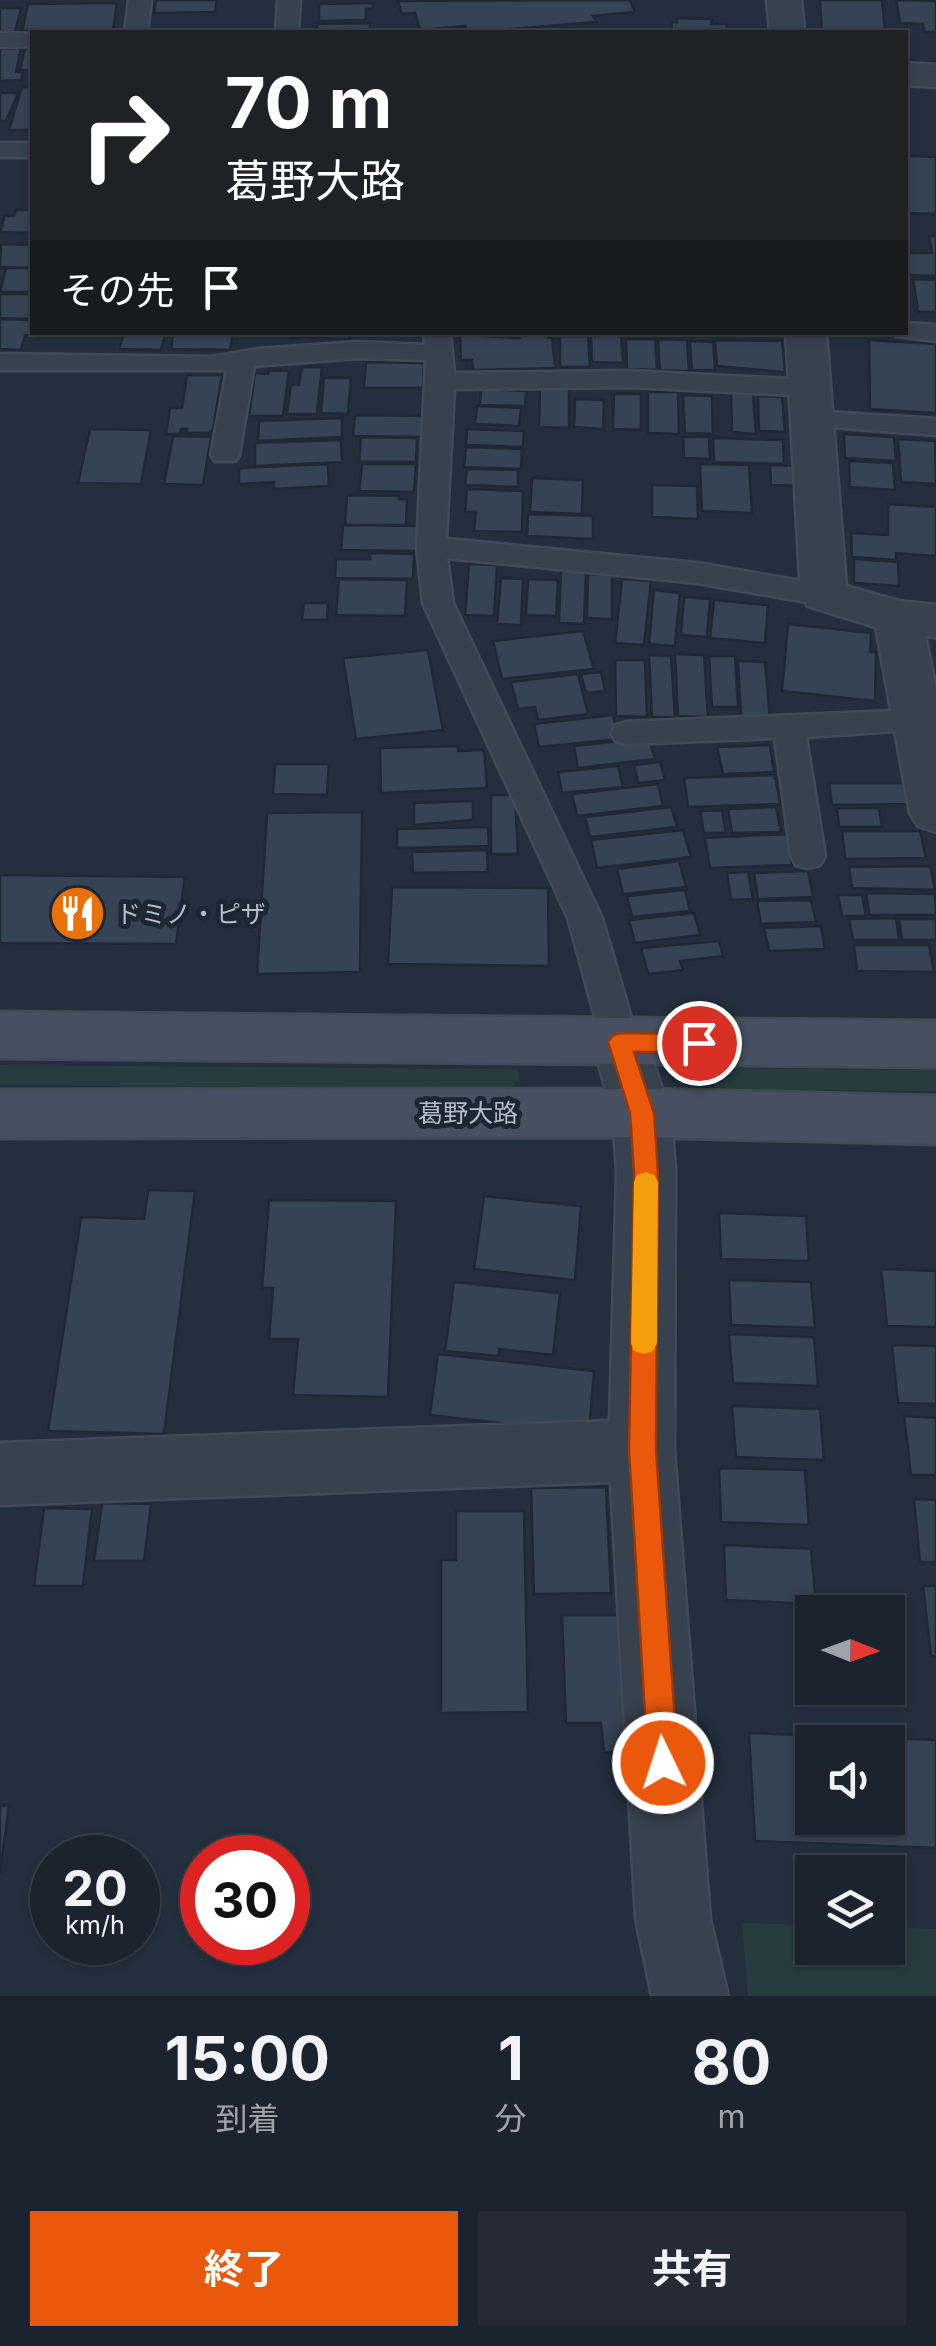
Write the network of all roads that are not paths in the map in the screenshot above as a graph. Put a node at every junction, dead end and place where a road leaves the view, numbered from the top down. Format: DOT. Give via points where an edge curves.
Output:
graph roads {
  1 [pos="140,0"];
  2 [pos="289,0"];
  3 [pos="784,0"];
  4 [pos="136,30"];
  5 [pos="287,30"];
  6 [pos="787,30"];
  7 [pos="0,40"];
  8 [pos="30,40"];
  9 [pos="908,74"];
  10 [pos="936,76"];
  11 [pos="30,150"];
  12 [pos="1,152"];
  13 [pos="908,331"];
  14 [pos="936,333"];
  15 [pos="806,335"];
  16 [pos="254,350"];
  17 [pos="438,355"];
  18 [pos="0,362"];
  19 [pos="812,403"];
  20 [pos="936,427"];
  21 [pos="225,454"];
  22 [pos="430,546"];
  23 [pos="824,595"];
  24 [pos="917,619"];
  25 [pos="918,721"];
  26 [pos="789,728"];
  27 [pos="627,732"];
  28 [pos="936,813"];
  29 [pos="808,856"];
  30 [pos="0,1035"];
  31 [pos="620,1042"];
  32 [pos="936,1044"];
  33 [pos="642,1113"];
  34 [pos="0,1114"];
  35 [pos="936,1120"];
  36 [pos="642,1450"];
  37 [pos="0,1474"];
  38 [pos="690,1996"];
  1 -- 4 [label="lane"];
  2 -- 5 [label="lane"];
  3 -- 6 [label="street"];
  7 -- 8 [label="lane"];
  9 -- 10 [label="street"];
  11 -- 12 [label="lane"];
  13 -- 14 [label="lane"];
  15 -- 19 [label="street"];
  16 -- 17 [label="lane"];
  16 -- 18 [label="lane" via="212,365"];
  16 -- 21 [label="lane"];
  17 -- 19 [label="lane"];
  17 -- 22 [label="lane"];
  19 -- 20 [label="lane"];
  19 -- 23 [label="street"];
  22 -- 23 [label="lane" via="697,574"];
  22 -- 31 [label="lane" via="438,603 584,918"];
  23 -- 24 [label="street"];
  24 -- 25 [label="street"];
  25 -- 26 [label="lane"];
  25 -- 28 [label="street"];
  26 -- 27 [label="lane"];
  26 -- 29 [label="lane"];
  30 -- 31 [label="street"];
  31 -- 32 [label="street"];
  31 -- 33 [label="street"];
  33 -- 34 [label="street, 葛野大路"];
  33 -- 35 [label="street, 葛野大路"];
  33 -- 36 [label="street"];
  36 -- 37 [label="street"];
  36 -- 38 [label="street" via="674,1919"];
}
